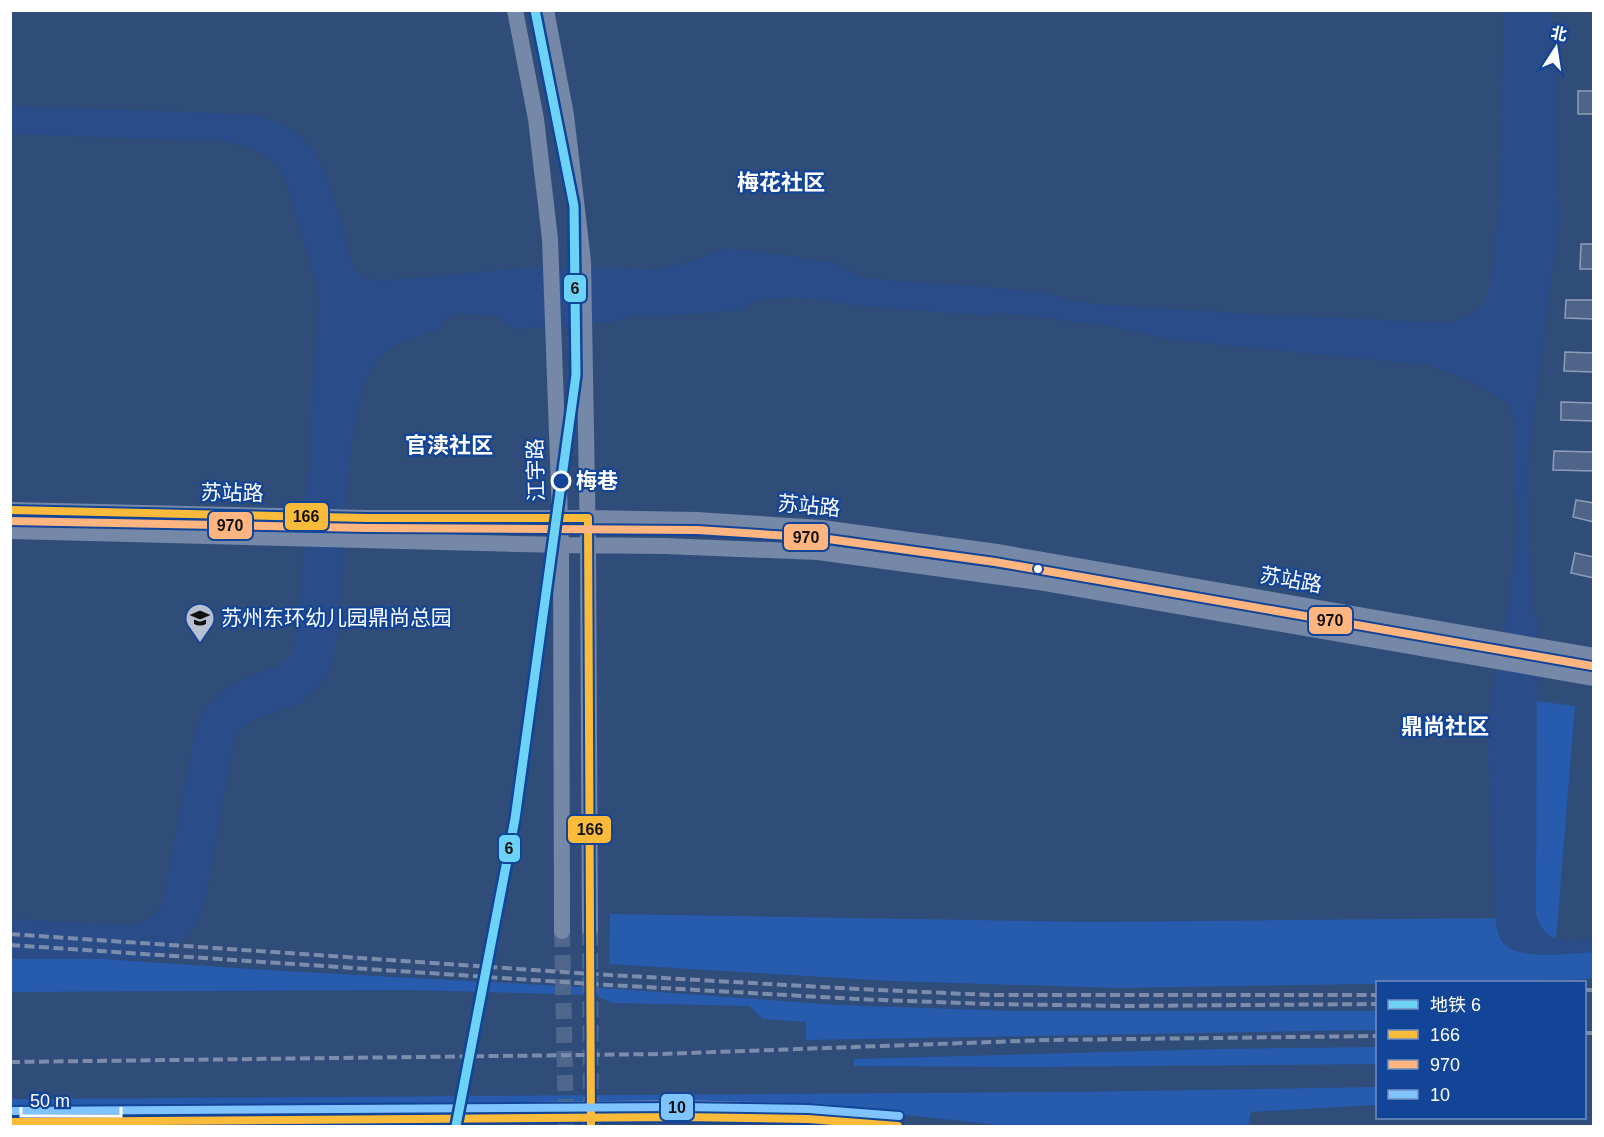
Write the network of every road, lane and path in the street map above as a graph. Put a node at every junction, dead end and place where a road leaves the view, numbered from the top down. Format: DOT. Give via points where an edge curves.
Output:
graph roads {
  1 [pos="515,10"];
  2 [pos="546,10"];
  3 [pos="10,510"];
  4 [pos="588,518"];
  5 [pos="560,519"];
  6 [pos="10,531"];
  7 [pos="588,544"];
  8 [pos="561,545"];
  9 [pos="1593,656"];
  10 [pos="1593,678"];
  11 [pos="590,929"];
  12 [pos="562,931"];
  13 [pos="165,1121"];
  14 [pos="10,1122"];
  15 [pos="884,1126"];
  16 [pos="898,1126"];
  1 -- 5 [label="main road, 江宇路" via="536,119 549,229"];
  2 -- 4 [label="main road" via="566,115 583,261"];
  3 -- 5 [label="main road, 苏站路"];
  4 -- 5 [label="main road, 苏站路"];
  4 -- 7 [label="main road"];
  4 -- 9 [label="main road, 苏站路" via="822,528 916,540"];
  5 -- 8 [label="main road, 江宇路"];
  6 -- 8 [label="main road, 苏站路"];
  7 -- 8 [label="main road, 苏站路"];
  7 -- 10 [label="main road, 苏站路" via="866,557 1045,583"];
  7 -- 11 [label="main road"];
  8 -- 12 [label="main road, 江宇路"];
  13 -- 14 [label="main road"];
  13 -- 15 [label="highway" via="281,1115 680,1110 825,1114"];
  13 -- 16 [label="main road" via="679,1117 808,1119"];
}
